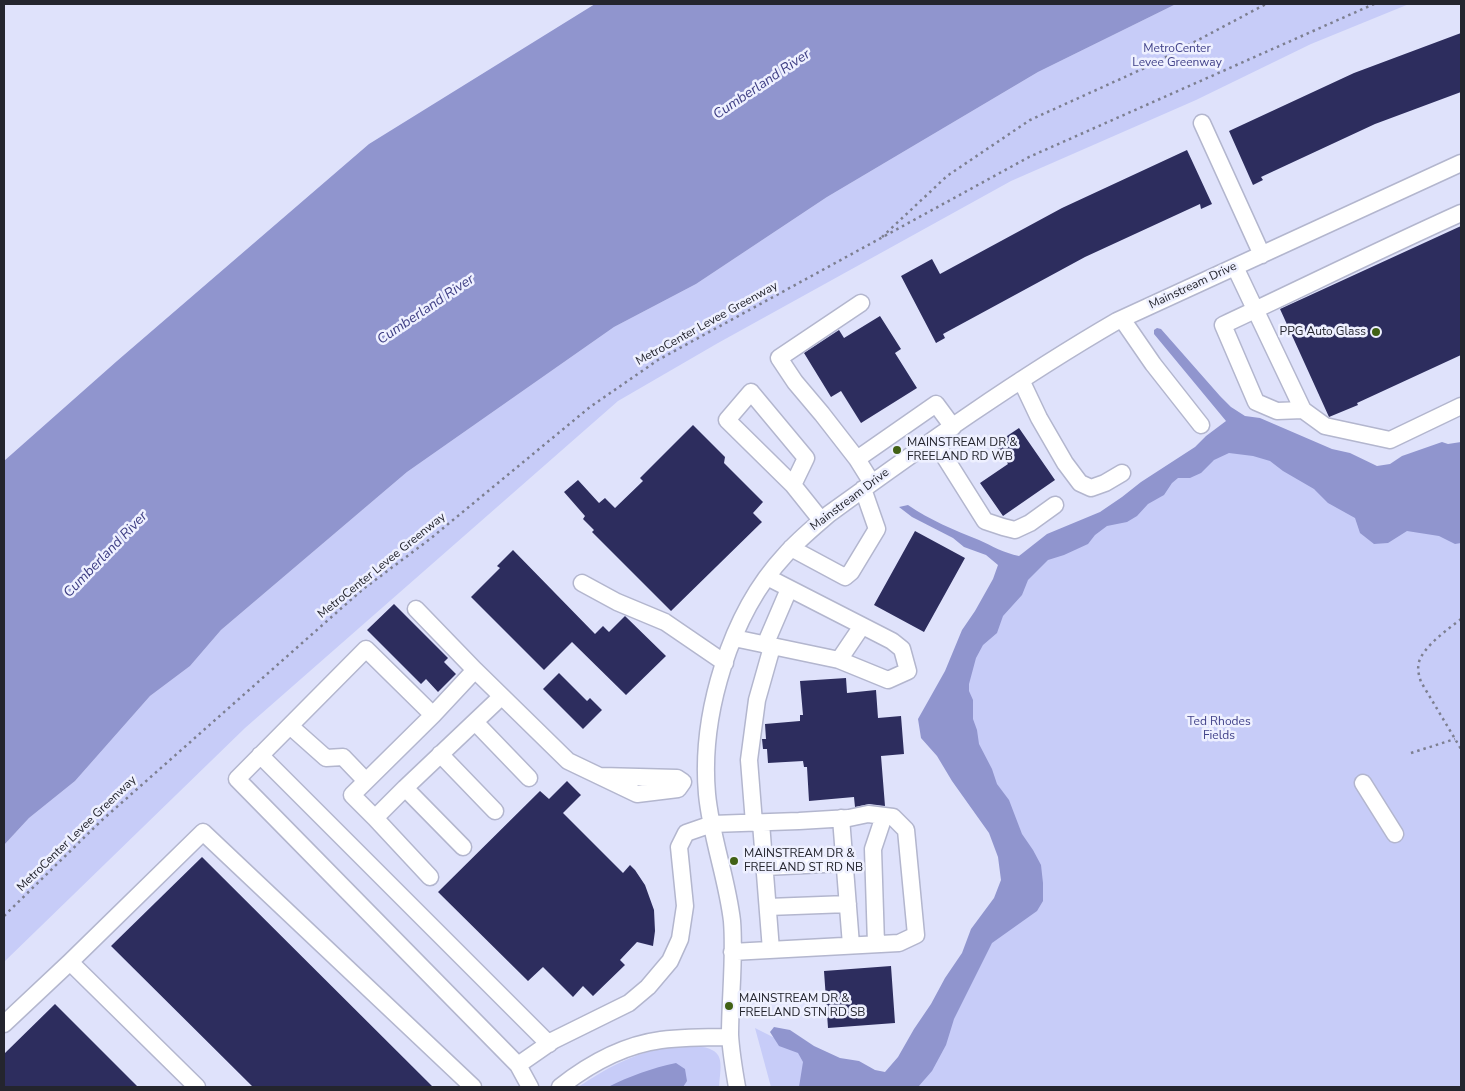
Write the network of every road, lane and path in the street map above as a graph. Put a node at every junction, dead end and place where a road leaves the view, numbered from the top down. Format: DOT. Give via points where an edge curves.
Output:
graph roads {
  1 [pos="1266,4"];
  2 [pos="1374,4"];
  3 [pos="1202,122"];
  4 [pos="1461,163"];
  5 [pos="1461,213"];
  6 [pos="879,240"];
  7 [pos="1262,255"];
  8 [pos="1235,267"];
  9 [pos="861,303"];
  10 [pos="1255,310"];
  11 [pos="1122,319"];
  12 [pos="1021,380"];
  13 [pos="1461,406"];
  14 [pos="1303,410"];
  15 [pos="1201,425"];
  16 [pos="953,427"];
  17 [pos="934,440"];
  18 [pos="857,459"];
  19 [pos="1122,473"];
  20 [pos="793,485"];
  21 [pos="868,486"];
  22 [pos="1055,505"];
  23 [pos="821,520"];
  24 [pos="791,548"];
  25 [pos="767,577"];
  26 [pos="582,583"];
  27 [pos="789,589"];
  28 [pos="416,609"];
  29 [pos="1461,619"];
  30 [pos="862,626"];
  31 [pos="734,638"];
  32 [pos="769,646"];
  33 [pos="839,660"];
  34 [pos="724,662"];
  35 [pos="475,670"];
  36 [pos="501,697"];
  37 [pos="433,715"];
  38 [pos="475,722"];
  39 [pos="290,726"];
  40 [pos="1455,739"];
  41 [pos="1461,749"];
  42 [pos="1411,753"];
  43 [pos="440,754"];
  44 [pos="260,755"];
  45 [pos="529,778"];
  46 [pos="366,781"];
  47 [pos="707,781"];
  48 [pos="1363,783"];
  49 [pos="405,788"];
  50 [pos="495,811"];
  51 [pos="884,816"];
  52 [pos="375,818"];
  53 [pos="841,818"];
  54 [pos="758,823"];
  55 [pos="712,824"];
  56 [pos="1395,834"];
  57 [pos="463,847"];
  58 [pos="845,862"];
  59 [pos="765,867"];
  60 [pos="430,877"];
  61 [pos="848,904"];
  62 [pos="768,907"];
  63 [pos="4,916"];
  64 [pos="876,944"];
  65 [pos="851,945"];
  66 [pos="772,950"];
  67 [pos="732,952"];
  68 [pos="70,962"];
  69 [pos="4,1024"];
  70 [pos="730,1037"];
  71 [pos="549,1044"];
  72 [pos="518,1065"];
  73 [pos="197,1087"];
  74 [pos="474,1087"];
  75 [pos="530,1087"];
  76 [pos="560,1087"];
  77 [pos="737,1087"];
  1 -- 6 [label="path" via="1149,66 1030,120 947,176"];
  2 -- 6 [label="path, MetroCenter Levee Greenway" via="1029,157"];
  3 -- 7 [label="street"];
  4 -- 7 [label="street, Mainstream Drive"];
  5 -- 10 [label="street"];
  6 -- 63 [label="path, MetroCenter Levee Greenway" via="658,360 590,407 430,539 362,590 101,820"];
  7 -- 8 [label="street, Mainstream Drive"];
  8 -- 10 [label="street"];
  8 -- 11 [label="street, Mainstream Drive"];
  9 -- 18 [label="street" via="778,358"];
  10 -- 14 [label="street"];
  10 -- 14 [label="street" via="1223,325 1256,402 1277,411"];
  11 -- 12 [label="street, Mainstream Drive"];
  11 -- 15 [label="street"];
  12 -- 16 [label="street, Mainstream Drive"];
  12 -- 19 [label="street" via="1038,418 1080,483 1091,488"];
  13 -- 14 [label="street" via="1390,440 1325,426"];
  16 -- 17 [label="street, Mainstream Drive"];
  16 -- 18 [label="street" via="936,404"];
  17 -- 21 [label="street, Mainstream Drive"];
  17 -- 22 [label="street" via="985,521 1015,530"];
  18 -- 21 [label="street"];
  20 -- 20 [label="street" via="806,458 751,392 726,420"];
  20 -- 23 [label="street"];
  21 -- 23 [label="street, Mainstream Drive"];
  21 -- 24 [label="street" via="877,529 845,577"];
  23 -- 24 [label="street, Mainstream Drive"];
  24 -- 25 [label="street, Mainstream Drive"];
  25 -- 27 [label="street"];
  25 -- 31 [label="street, Mainstream Drive"];
  26 -- 34 [label="street" via="665,622"];
  27 -- 30 [label="street"];
  27 -- 32 [label="street"];
  28 -- 35 [label="street"];
  29 -- 40 [label="path" via="1424,652 1418,671 1421,682"];
  30 -- 33 [label="street"];
  30 -- 33 [label="street" via="902,649 908,671 888,680"];
  31 -- 32 [label="street"];
  31 -- 34 [label="street, Mainstream Drive"];
  32 -- 33 [label="street"];
  32 -- 54 [label="street" via="749,760"];
  34 -- 47 [label="street, Mainstream Drive" via="708,737"];
  35 -- 36 [label="street"];
  35 -- 37 [label="street"];
  36 -- 38 [label="street"];
  36 -- 47 [label="street" via="568,761 637,794 678,789 683,782"];
  37 -- 39 [label="street" via="366,649"];
  37 -- 46 [label="street"];
  38 -- 43 [label="street"];
  38 -- 45 [label="street"];
  39 -- 44 [label="street"];
  39 -- 46 [label="street" via="326,758 343,757"];
  40 -- 41 [label="path"];
  40 -- 42 [label="path"];
  43 -- 49 [label="street"];
  43 -- 50 [label="street"];
  44 -- 71 [label="street"];
  44 -- 72 [label="street" via="236,779"];
  46 -- 52 [label="street" via="352,795"];
  47 -- 55 [label="street, Mainstream Drive"];
  48 -- 56 [label="street"];
  49 -- 52 [label="street"];
  49 -- 57 [label="street"];
  51 -- 53 [label="street" via="868,814"];
  51 -- 64 [label="street" via="873,850"];
  51 -- 64 [label="street" via="893,817 906,830 916,935 899,943"];
  52 -- 60 [label="street"];
  53 -- 54 [label="street"];
  53 -- 58 [label="street"];
  54 -- 55 [label="street"];
  54 -- 59 [label="street"];
  55 -- 67 [label="street, Mainstream Drive" via="730,906"];
  55 -- 71 [label="street" via="686,833 679,847 685,906 680,939 670,961 629,1003"];
  58 -- 59 [label="street"];
  58 -- 61 [label="street"];
  59 -- 62 [label="street"];
  61 -- 62 [label="street"];
  61 -- 65 [label="street"];
  62 -- 66 [label="street"];
  64 -- 65 [label="street"];
  65 -- 66 [label="street"];
  66 -- 67 [label="street"];
  67 -- 70 [label="street, Mainstream Drive"];
  68 -- 69 [label="street"];
  68 -- 73 [label="street"];
  68 -- 74 [label="street" via="203,832"];
  70 -- 76 [label="street" via="641,1044 587,1068"];
  70 -- 77 [label="street, Mainstream Drive"];
  71 -- 72 [label="street"];
  72 -- 75 [label="street"];
}
